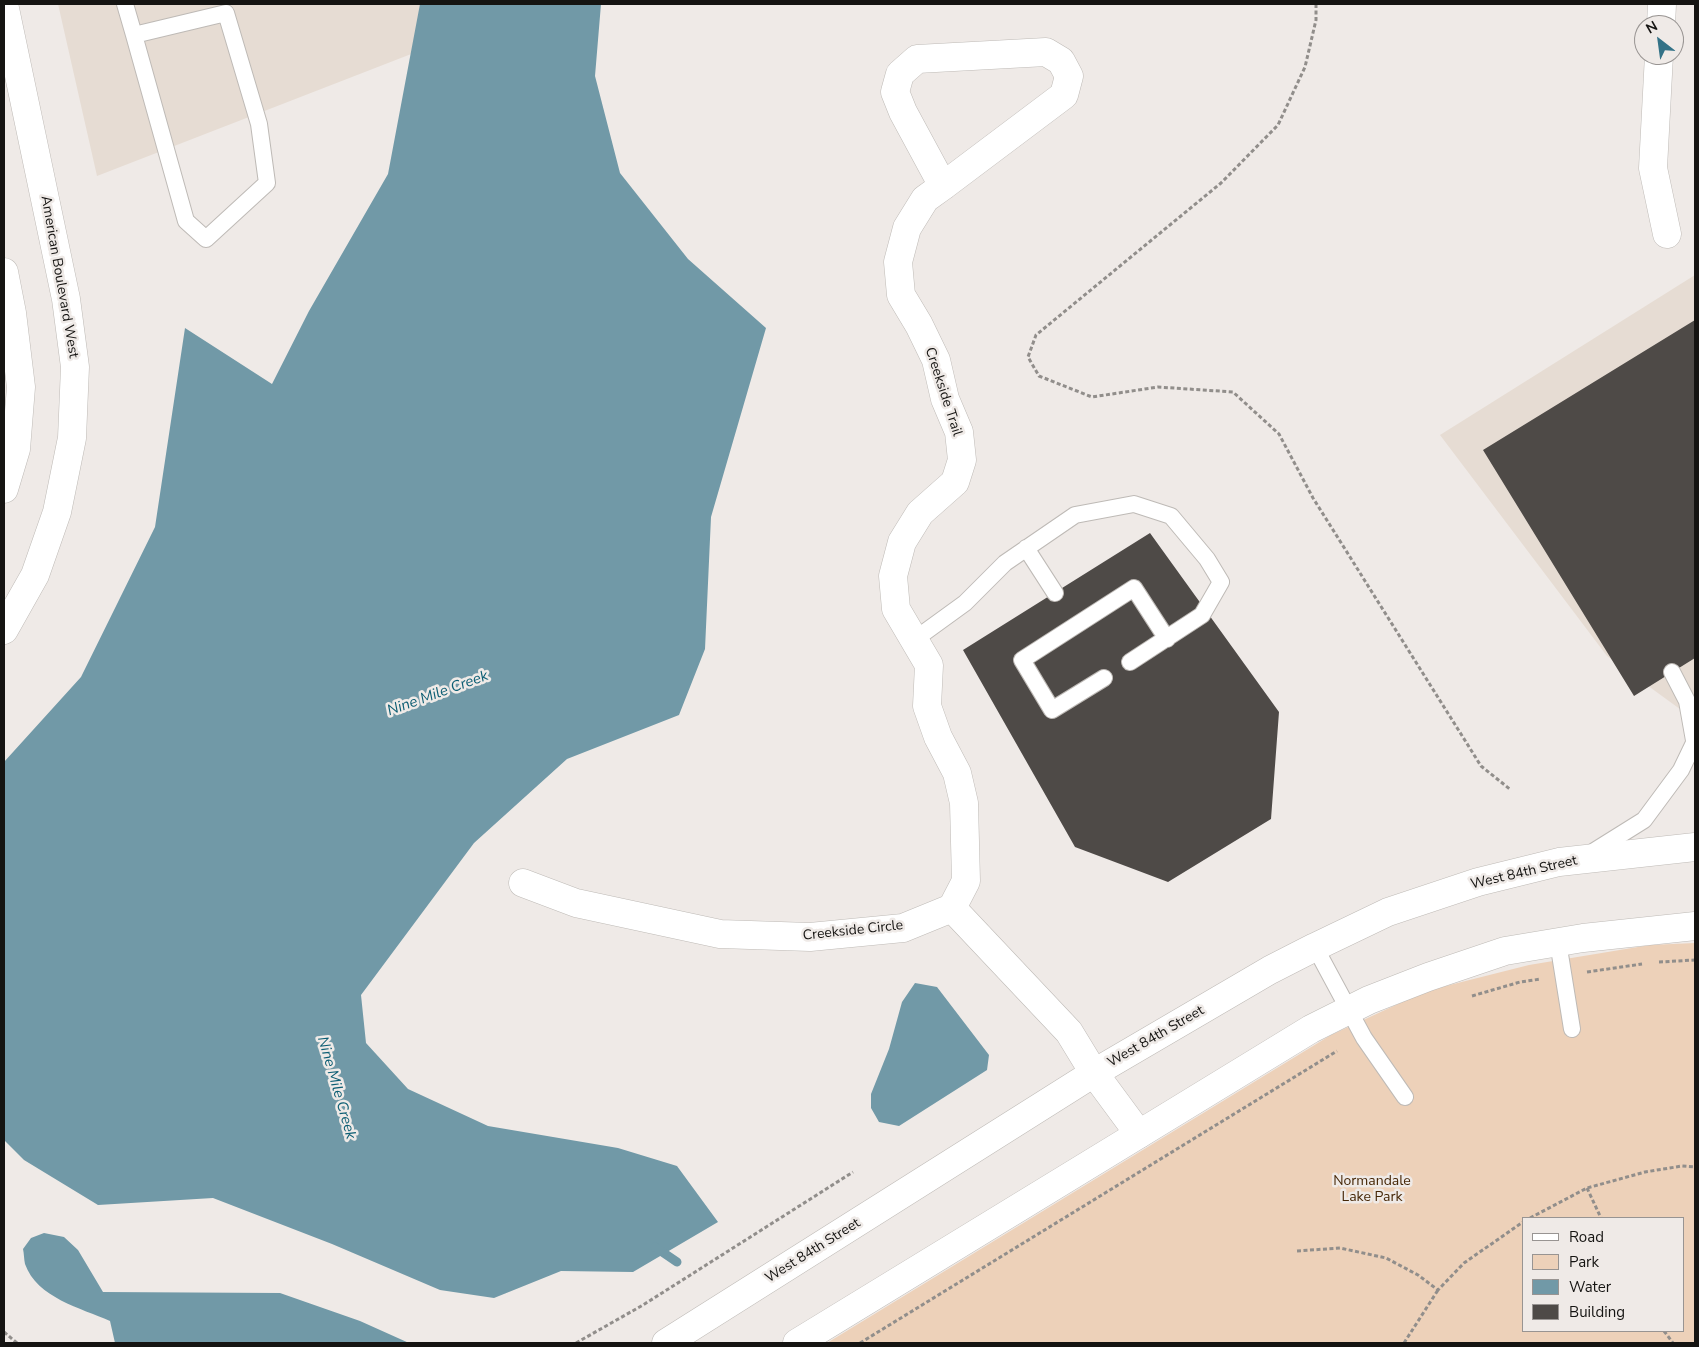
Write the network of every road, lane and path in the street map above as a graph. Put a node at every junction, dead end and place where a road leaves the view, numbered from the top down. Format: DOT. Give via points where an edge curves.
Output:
graph roads {
  1 [pos="4,4"];
  2 [pos="126,4"];
  3 [pos="1316,4"];
  4 [pos="134,35"];
  5 [pos="1658,65"];
  6 [pos="943,186"];
  7 [pos="1667,234"];
  8 [pos="4,272"];
  9 [pos="4,489"];
  10 [pos="1026,548"];
  11 [pos="1055,593"];
  12 [pos="4,630"];
  13 [pos="1167,638"];
  14 [pos="914,640"];
  15 [pos="1130,662"];
  16 [pos="1672,672"];
  17 [pos="1104,678"];
  18 [pos="1695,744"];
  19 [pos="1511,790"];
  20 [pos="1695,847"];
  21 [pos="1580,860"];
  22 [pos="523,883"];
  23 [pos="952,908"];
  24 [pos="1695,926"];
  25 [pos="1558,942"];
  26 [pos="1314,947"];
  27 [pos="1695,960"];
  28 [pos="1564,976"];
  29 [pos="1464,998"];
  30 [pos="1348,1010"];
  31 [pos="1572,1028"];
  32 [pos="1364,1038"];
  33 [pos="1094,1073"];
  34 [pos="1406,1097"];
  35 [pos="1139,1134"];
  36 [pos="1695,1167"];
  37 [pos="853,1172"];
  38 [pos="1587,1188"];
  39 [pos="1532,1217"];
  40 [pos="1601,1217"];
  41 [pos="1522,1223"];
  42 [pos="1296,1251"];
  43 [pos="1438,1290"];
  44 [pos="4,1332"];
  45 [pos="1665,1332"];
  46 [pos="17,1343"];
  47 [pos="576,1343"];
  48 [pos="666,1343"];
  49 [pos="797,1343"];
  50 [pos="860,1343"];
  51 [pos="1404,1343"];
  52 [pos="1673,1343"];
  1 -- 12 [label="street, American Boulevard West" via="66,299 75,367 72,438 58,512 35,575"];
  2 -- 4 [label="lane"];
  3 -- 19 [label="path" via="1316,20 1305,67 1278,125 1221,183 1036,334 1028,357 1039,376 1092,397 1158,387 1233,392 1279,434 1313,498 1481,766"];
  4 -- 4 [label="lane" via="186,221 206,240 267,183 258,124 226,13"];
  5 -- 7 [label="street" via="1653,168"];
  6 -- 6 [label="street, Creekside Trail" via="1064,95 1069,76 1061,61 1046,52 917,59 900,74 895,92"];
  6 -- 14 [label="street, Creekside Trail" via="925,199 907,228 898,262 902,295 936,360 959,432 962,460 955,482 920,514 906,535 895,567 896,609"];
  8 -- 9 [label="street" via="21,387 16,449"];
  10 -- 11 [label="lane"];
  10 -- 13 [label="lane" via="1075,515 1134,504 1171,516 1207,559 1221,582 1202,616"];
  10 -- 14 [label="lane" via="1004,563 965,604"];
  13 -- 15 [label="lane"];
  13 -- 17 [label="lane" via="1134,588 1022,660 1052,710"];
  14 -- 23 [label="street, Creekside Trail" via="929,665 927,706 938,737 957,773 964,802 966,881"];
  16 -- 18 [label="lane" via="1687,701"];
  18 -- 21 [label="lane" via="1681,770 1644,820"];
  20 -- 21 [label="street, West 84th Street"];
  21 -- 26 [label="street, West 84th Street" via="1478,882 1388,912"];
  22 -- 23 [label="street, Creekside Circle" via="576,904 720,934 810,937 903,928"];
  23 -- 33 [label="street" via="1069,1032"];
  24 -- 25 [label="street"];
  25 -- 28 [label="lane"];
  25 -- 30 [label="street" via="1506,951 1428,977"];
  26 -- 30 [label="lane"];
  26 -- 33 [label="street, West 84th Street"];
  27 -- 28 [label="path" via="1650,962"];
  28 -- 29 [label="path" via="1520,982"];
  28 -- 31 [label="lane"];
  30 -- 32 [label="lane"];
  30 -- 35 [label="street" via="1311,1029"];
  32 -- 34 [label="lane"];
  32 -- 50 [label="path"];
  33 -- 35 [label="street"];
  33 -- 48 [label="street, West 84th Street"];
  35 -- 49 [label="street"];
  36 -- 38 [label="path" via="1646,1172"];
  37 -- 47 [label="path" via="643,1305"];
  38 -- 39 [label="path"];
  38 -- 40 [label="path"];
  41 -- 43 [label="path" via="1464,1263"];
  42 -- 43 [label="path" via="1340,1248 1386,1258"];
  43 -- 51 [label="path"];
  44 -- 46 [label="path"];
  45 -- 52 [label="path"];
}
